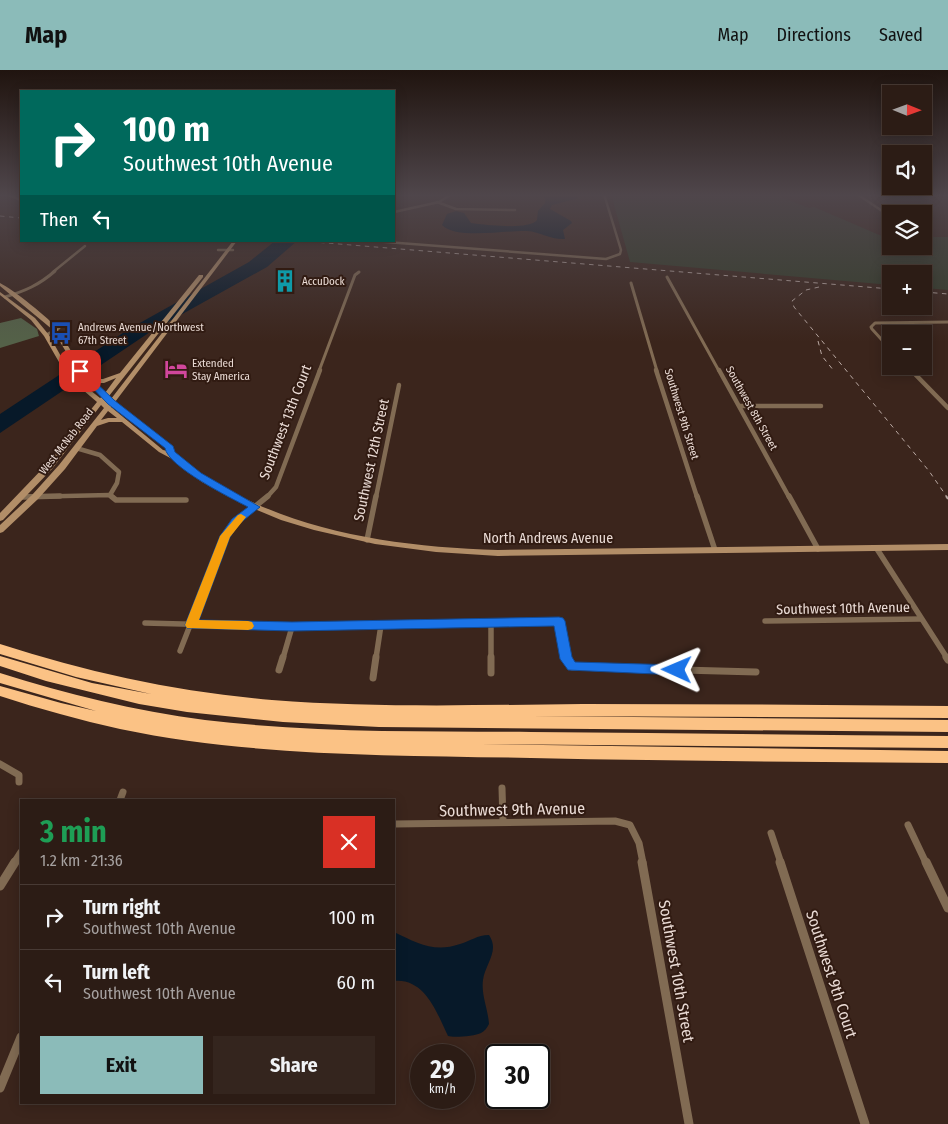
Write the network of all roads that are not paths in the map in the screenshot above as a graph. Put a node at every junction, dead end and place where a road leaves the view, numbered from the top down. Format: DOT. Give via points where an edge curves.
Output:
graph roads {
  1 [pos="226,243"];
  2 [pos="234,243"];
  3 [pos="400,243"];
  4 [pos="619,243"];
  5 [pos="85,246"];
  6 [pos="219,250"];
  7 [pos="231,250"];
  8 [pos="359,272"];
  9 [pos="667,277"];
  10 [pos="631,283"];
  11 [pos="0,284"];
  12 [pos="14,294"];
  13 [pos="2,295"];
  14 [pos="948,322"];
  15 [pos="160,327"];
  16 [pos="57,328"];
  17 [pos="46,335"];
  18 [pos="152,337"];
  19 [pos="161,337"];
  20 [pos="882,341"];
  21 [pos="64,368"];
  22 [pos="124,373"];
  23 [pos="916,375"];
  24 [pos="88,379"];
  25 [pos="78,383"];
  26 [pos="399,385"];
  27 [pos="106,396"];
  28 [pos="101,402"];
  29 [pos="109,405"];
  30 [pos="740,406"];
  31 [pos="821,406"];
  32 [pos="948,408"];
  33 [pos="122,420"];
  34 [pos="94,425"];
  35 [pos="76,448"];
  36 [pos="171,453"];
  37 [pos="110,495"];
  38 [pos="21,497"];
  39 [pos="35,497"];
  40 [pos="186,500"];
  41 [pos="256,507"];
  42 [pos="0,518"];
  43 [pos="0,530"];
  44 [pos="367,540"];
  45 [pos="948,547"];
  46 [pos="818,549"];
  47 [pos="876,549"];
  48 [pos="715,550"];
  49 [pos="921,619"];
  50 [pos="765,621"];
  51 [pos="145,623"];
  52 [pos="491,623"];
  53 [pos="191,625"];
  54 [pos="381,625"];
  55 [pos="292,626"];
  56 [pos="0,649"];
  57 [pos="180,650"];
  58 [pos="948,660"];
  59 [pos="0,661"];
  60 [pos="278,670"];
  61 [pos="756,672"];
  62 [pos="491,673"];
  63 [pos="0,678"];
  64 [pos="373,678"];
  65 [pos="0,691"];
  66 [pos="948,712"];
  67 [pos="948,726"];
  68 [pos="948,742"];
  69 [pos="947,757"];
  70 [pos="0,764"];
  71 [pos="18,782"];
  72 [pos="502,788"];
  73 [pos="123,792"];
  74 [pos="120,799"];
  75 [pos="503,822"];
  76 [pos="395,824"];
  77 [pos="630,825"];
  78 [pos="908,825"];
  79 [pos="771,833"];
  80 [pos="20,854"];
  81 [pos="0,886"];
  82 [pos="948,908"];
  83 [pos="20,1039"];
  84 [pos="0,1088"];
  85 [pos="689,1124"];
  86 [pos="865,1124"];
  1 -- 6 [label="main road, West McNab Road"];
  2 -- 7 [label="main road, West McNab Road"];
  3 -- 4 [label="street" via="606,259 620,254"];
  5 -- 12 [label="street" via="38,285"];
  6 -- 7 [label="street"];
  6 -- 15 [label="main road, West McNab Road"];
  7 -- 19 [label="main road, West McNab Road"];
  8 -- 41 [label="street, Southwest 13th Court" via="355,275 279,482"];
  9 -- 30 [label="street, Southwest 8th Street"];
  10 -- 48 [label="street, Southwest 9th Street" via="672,423"];
  11 -- 12 [label="main road, North Andrews Avenue"];
  12 -- 13 [label="street"];
  12 -- 16 [label="main road, North Andrews Avenue"];
  13 -- 17 [label="main road, North Andrews Avenue"];
  14 -- 20 [label="street" via="879,322 872,325 872,330"];
  15 -- 18 [label="main road, West McNab Road"];
  16 -- 17 [label="street"];
  16 -- 24 [label="main road, North Andrews Avenue" via="74,362"];
  17 -- 21 [label="main road, North Andrews Avenue"];
  18 -- 19 [label="main road"];
  18 -- 22 [label="main road, West McNab Road"];
  19 -- 29 [label="main road, West McNab Road"];
  21 -- 25 [label="main road, North Andrews Avenue"];
  22 -- 24 [label="main road" via="104,381"];
  22 -- 27 [label="main road, West McNab Road"];
  23 -- 32 [label="street"];
  24 -- 27 [label="main road, North Andrews Avenue"];
  25 -- 28 [label="main road, North Andrews Avenue"];
  26 -- 44 [label="street, Southwest 12th Street"];
  27 -- 28 [label="main road, West McNab Road"];
  27 -- 29 [label="main road, North Andrews Avenue"];
  28 -- 29 [label="main road, North Andrews Avenue"];
  28 -- 38 [label="main road, West McNab Road"];
  29 -- 33 [label="main road, North Andrews Avenue"];
  29 -- 34 [label="main road, West McNab Road"];
  29 -- 36 [label="main road, North Andrews Avenue" via="170,448"];
  30 -- 31 [label="street"];
  30 -- 46 [label="street, Southwest 8th Street"];
  33 -- 34 [label="main road"];
  33 -- 36 [label="main road, North Andrews Avenue" via="161,451"];
  34 -- 35 [label="main road, West McNab Road"];
  35 -- 37 [label="street" via="107,457 119,472 118,483"];
  35 -- 39 [label="main road, West McNab Road"];
  36 -- 41 [label="main road, North Andrews Avenue" via="199,476"];
  37 -- 39 [label="street"];
  37 -- 40 [label="street" via="116,500"];
  38 -- 39 [label="street"];
  38 -- 42 [label="main road, West McNab Road"];
  39 -- 43 [label="main road, West McNab Road"];
  41 -- 44 [label="main road, North Andrews Avenue" via="327,531"];
  41 -- 53 [label="street, Southwest 13th Court" via="236,522 225,536"];
  44 -- 48 [label="main road, North Andrews Avenue" via="464,552"];
  45 -- 47 [label="main road, North Andrews Avenue"];
  46 -- 47 [label="main road, North Andrews Avenue"];
  46 -- 48 [label="main road, North Andrews Avenue"];
  47 -- 49 [label="street"];
  49 -- 50 [label="street, Southwest 10th Avenue"];
  49 -- 58 [label="street"];
  51 -- 53 [label="street"];
  52 -- 54 [label="street"];
  52 -- 61 [label="street" via="559,621 566,659 572,667"];
  52 -- 62 [label="street"];
  53 -- 55 [label="street"];
  53 -- 57 [label="street, Southwest 13th Court"];
  54 -- 55 [label="street"];
  54 -- 64 [label="street"];
  55 -- 60 [label="street"];
  56 -- 66 [label="highway" via="66,670 141,687 287,707 391,711"];
  59 -- 67 [label="highway" via="54,678 139,698 296,718 395,722"];
  63 -- 68 [label="highway" via="135,714 270,732 375,737"];
  65 -- 69 [label="highway" via="130,724 297,746"];
  70 -- 71 [label="street" via="18,775"];
  72 -- 75 [label="street"];
  73 -- 74 [label="street"];
  75 -- 76 [label="street, Southwest 9th Avenue"];
  75 -- 77 [label="street, Southwest 9th Avenue" via="615,821"];
  77 -- 85 [label="street, Southwest 10th Street" via="639,843"];
  78 -- 82 [label="street"];
  79 -- 86 [label="street, Southwest 9th Court"];
  80 -- 81 [label="street"];
  83 -- 84 [label="street"];
}
